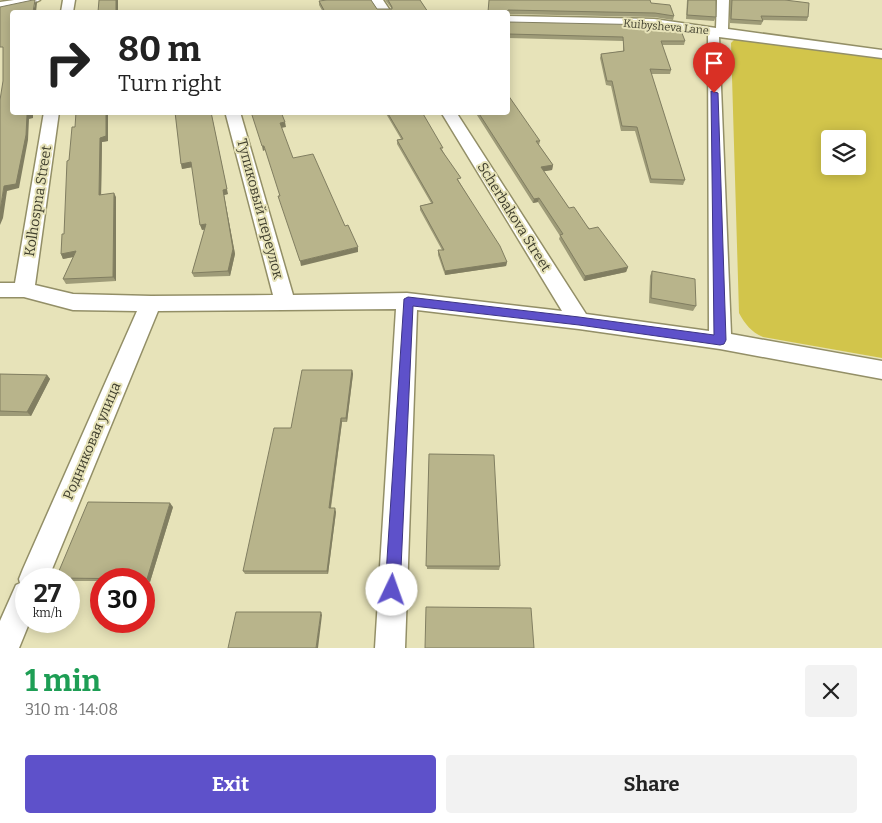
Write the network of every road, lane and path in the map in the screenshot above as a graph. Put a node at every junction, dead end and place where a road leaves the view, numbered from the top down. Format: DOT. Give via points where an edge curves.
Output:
graph roads {
  1 [pos="34,0"];
  2 [pos="723,0"];
  3 [pos="0,6"];
  4 [pos="510,20"];
  5 [pos="718,31"];
  6 [pos="882,54"];
  7 [pos="52,115"];
  8 [pos="234,115"];
  9 [pos="450,115"];
  10 [pos="0,290"];
  11 [pos="24,290"];
  12 [pos="408,301"];
  13 [pos="285,302"];
  14 [pos="151,304"];
  15 [pos="579,321"];
  16 [pos="720,340"];
  17 [pos="882,370"];
  18 [pos="38,568"];
  19 [pos="15,622"];
  20 [pos="4,648"];
  21 [pos="390,648"];
  1 -- 3 [label="street"];
  2 -- 5 [label="street" via="724,28"];
  4 -- 5 [label="street, Kuibysheva Lane" via="654,23"];
  5 -- 6 [label="street, Kuibysheva Lane"];
  5 -- 16 [label="street" via="713,36"];
  7 -- 11 [label="street, Kolhospna Street"];
  8 -- 13 [label="street, Тупиковый переулок"];
  9 -- 15 [label="street, Scherbakova Street"];
  10 -- 11 [label="street"];
  11 -- 14 [label="street" via="73,302"];
  12 -- 13 [label="street"];
  12 -- 15 [label="street"];
  12 -- 21 [label="street"];
  13 -- 14 [label="street"];
  14 -- 18 [label="street, Родниковая улица"];
  15 -- 16 [label="street"];
  16 -- 17 [label="street"];
  19 -- 20 [label="street"];
}
